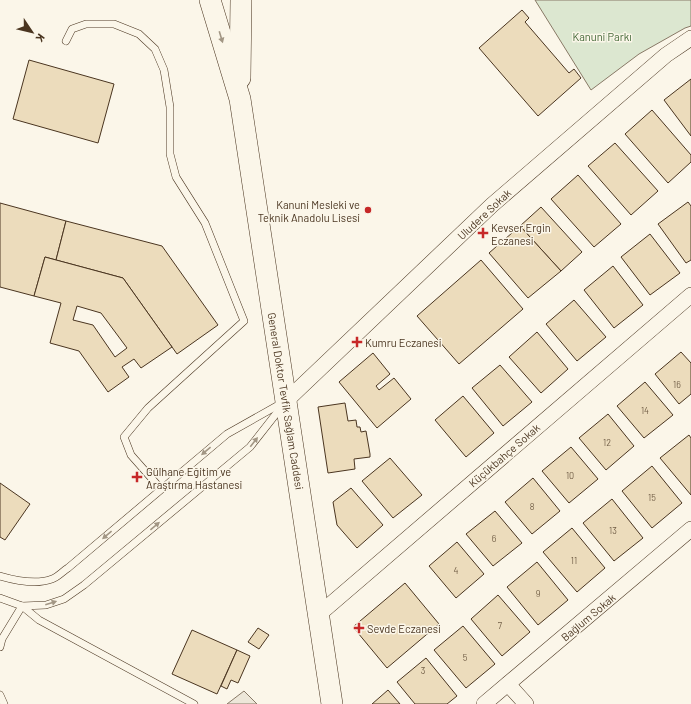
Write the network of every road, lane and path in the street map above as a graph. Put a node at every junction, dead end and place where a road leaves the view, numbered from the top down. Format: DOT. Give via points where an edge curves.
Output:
graph roads {
  1 [pos="210,0"];
  2 [pos="241,0"];
  3 [pos="691,38"];
  4 [pos="66,41"];
  5 [pos="240,99"];
  6 [pos="691,295"];
  7 [pos="286,401"];
  8 [pos="161,489"];
  9 [pos="691,529"];
  10 [pos="0,576"];
  11 [pos="0,598"];
  12 [pos="22,606"];
  13 [pos="317,616"];
  14 [pos="0,647"];
  15 [pos="508,684"];
  16 [pos="0,695"];
  17 [pos="4,704"];
  18 [pos="194,704"];
  19 [pos="332,704"];
  20 [pos="484,704"];
  21 [pos="526,704"];
  1 -- 5 [label="main road, General Doktor Tevfik Sağlam Caddesi, one-way"];
  2 -- 5 [label="main road, General Doktor Tevfik Sağlam Caddesi"];
  3 -- 7 [label="street, Uludere Sokak" via="666,55 492,205"];
  4 -- 8 [label="lane" via="72,29 86,24 114,24 139,34 155,48 164,70 170,107 170,154 176,178 205,223 244,321 148,408 124,437 131,455"];
  5 -- 7 [label="main road, General Doktor Tevfik Sağlam Caddesi"];
  6 -- 13 [label="street, Küçükbahçe Sokak"];
  7 -- 8 [label="lane, one-way" via="227,434"];
  12 -- 7 [label="lane, one-way" via="46,605 64,598 84,585 250,447"];
  7 -- 13 [label="main road, General Doktor Tevfik Sağlam Caddesi"];
  8 -- 10 [label="lane, one-way" via="53,578 35,582"];
  9 -- 15 [label="street, Bağlum Sokak"];
  11 -- 12 [label="lane"];
  12 -- 14 [label="lane" via="2,639"];
  12 -- 18 [label="lane" via="39,620"];
  13 -- 19 [label="main road, General Doktor Tevfik Sağlam Caddesi"];
  15 -- 20 [label="street, Bağlum Sokak"];
  15 -- 21 [label="street"];
  16 -- 17 [label="lane"];
}
